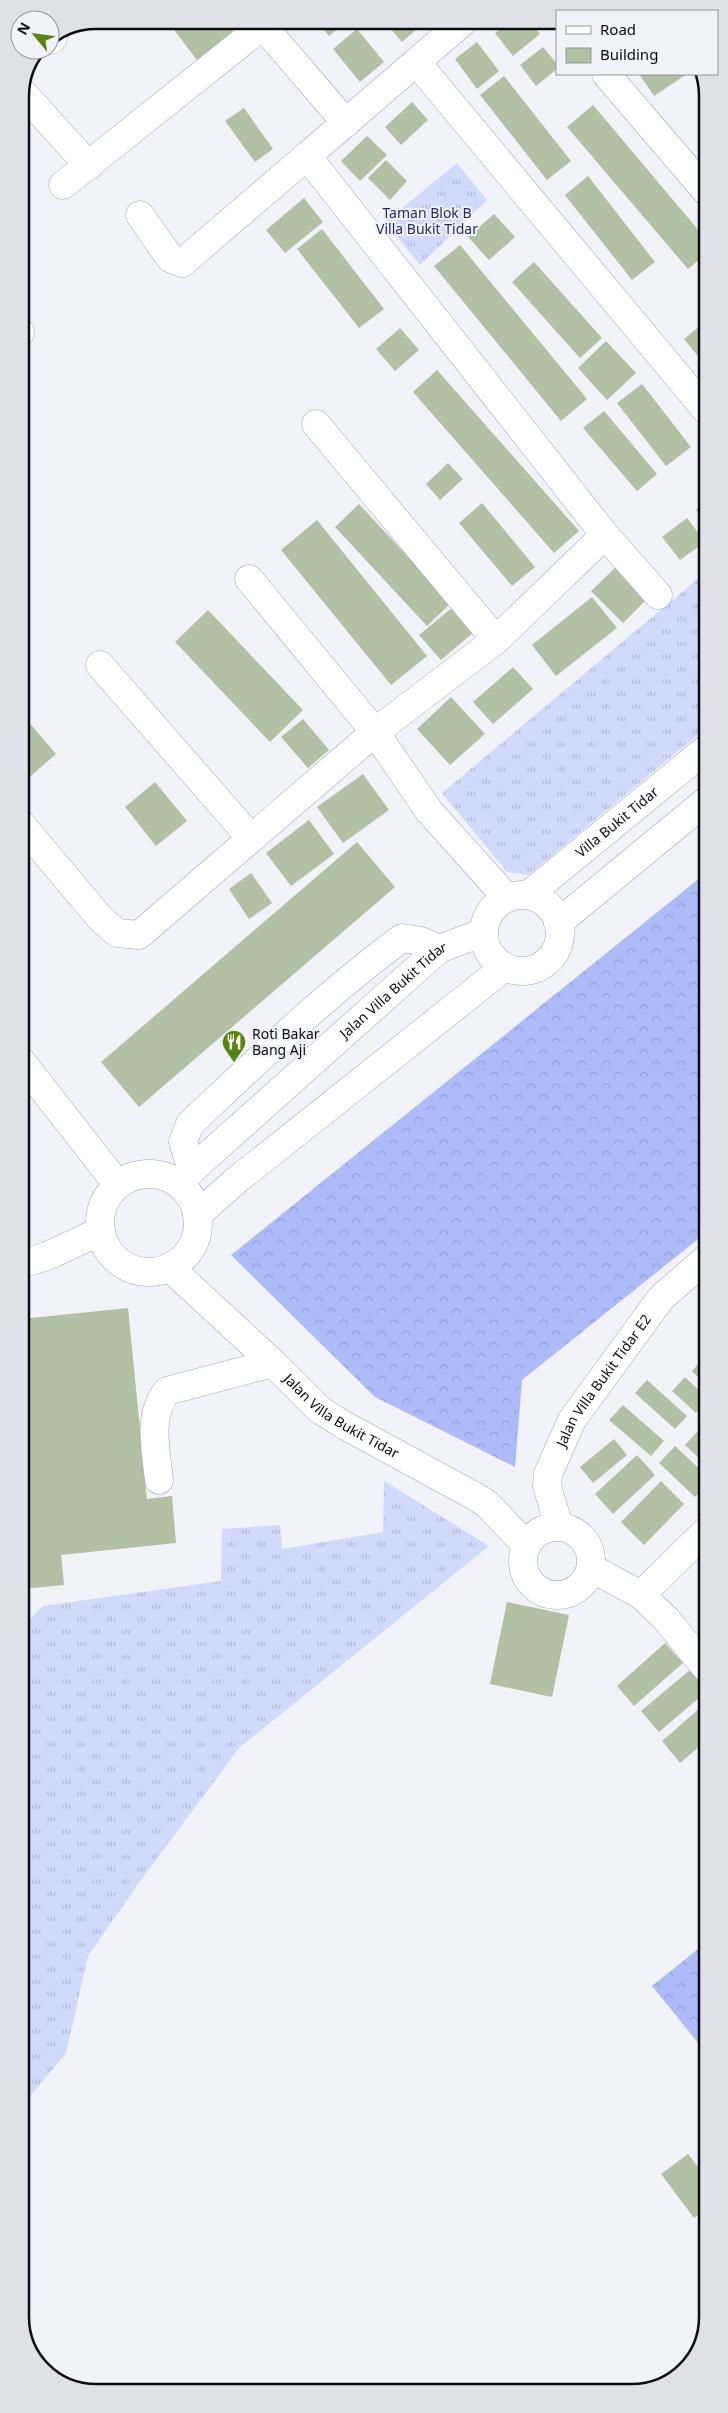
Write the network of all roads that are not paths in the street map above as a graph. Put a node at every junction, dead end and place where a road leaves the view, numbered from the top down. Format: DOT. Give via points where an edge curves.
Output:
graph roads {
  1 [pos="259,29"];
  2 [pos="271,29"];
  3 [pos="455,29"];
  4 [pos="417,63"];
  5 [pos="608,75"];
  6 [pos="29,100"];
  7 [pos="346,123"];
  8 [pos="307,156"];
  9 [pos="89,166"];
  10 [pos="699,183"];
  11 [pos="63,185"];
  12 [pos="140,215"];
  13 [pos="699,402"];
  14 [pos="316,424"];
  15 [pos="604,535"];
  16 [pos="249,579"];
  17 [pos="658,595"];
  18 [pos="496,640"];
  19 [pos="100,665"];
  20 [pos="374,732"];
  21 [pos="699,754"];
  22 [pos="699,807"];
  23 [pos="29,834"];
  24 [pos="251,838"];
  25 [pos="518,896"];
  26 [pos="558,923"];
  27 [pos="484,932"];
  28 [pos="439,949"];
  29 [pos="505,967"];
  30 [pos="29,1071"];
  31 [pos="185,1177"];
  32 [pos="118,1185"];
  33 [pos="197,1215"];
  34 [pos="101,1231"];
  35 [pos="29,1262"];
  36 [pos="699,1265"];
  37 [pos="169,1267"];
  38 [pos="273,1363"];
  39 [pos="160,1480"];
  40 [pos="559,1527"];
  41 [pos="699,1538"];
  42 [pos="520,1558"];
  43 [pos="591,1568"];
  44 [pos="641,1595"];
  45 [pos="699,1659"];
  1 -- 9 [label="street"];
  2 -- 7 [label="street"];
  3 -- 4 [label="street"];
  4 -- 7 [label="street"];
  4 -- 13 [label="street"];
  5 -- 10 [label="street"];
  6 -- 9 [label="street"];
  7 -- 8 [label="street"];
  8 -- 12 [label="street" via="182,263 170,258"];
  8 -- 15 [label="street"];
  9 -- 11 [label="street"];
  14 -- 18 [label="street"];
  15 -- 17 [label="street"];
  15 -- 18 [label="street"];
  16 -- 20 [label="street"];
  18 -- 20 [label="street"];
  19 -- 24 [label="street"];
  20 -- 24 [label="street"];
  20 -- 25 [label="street" via="429,812"];
  21 -- 25 [label="street, Villa Bukit Tidar"];
  22 -- 26 [label="street"];
  23 -- 24 [label="street" via="100,918 117,933 139,935"];
  25 -- 26 [label="street" via="547,904"];
  25 -- 27 [label="street" via="490,912"];
  26 -- 29 [label="street" via="558,941 550,958 529,970 516,971"];
  27 -- 28 [label="street, Jalan Villa Bukit Tidar"];
  27 -- 29 [label="street" via="489,952"];
  28 -- 31 [label="street, Jalan Villa Bukit Tidar"];
  28 -- 31 [label="street" via="421,941 402,938 308,1013 190,1124 183,1142"];
  29 -- 33 [label="street"];
  30 -- 32 [label="street"];
  31 -- 32 [label="street" via="145,1174"];
  31 -- 33 [label="street"];
  32 -- 34 [label="street" via="104,1205"];
  33 -- 37 [label="street" via="196,1234 190,1248"];
  34 -- 35 [label="street"];
  34 -- 37 [label="street" via="108,1249 124,1265 145,1271"];
  36 -- 40 [label="street, Jalan Villa Bukit Tidar E2" via="661,1298 572,1420 548,1474 547,1486"];
  37 -- 38 [label="street, Jalan Villa Bukit Tidar"];
  38 -- 39 [label="street" via="167,1391 156,1409 153,1429"];
  38 -- 42 [label="street, Jalan Villa Bukit Tidar" via="320,1410 488,1505"];
  40 -- 42 [label="street" via="540,1531"];
  40 -- 43 [label="street" via="570,1529 588,1545"];
  41 -- 44 [label="street"];
  42 -- 43 [label="street" via="531,1584 539,1591 560,1596 580,1587"];
  43 -- 44 [label="street"];
  44 -- 45 [label="street"];
}
